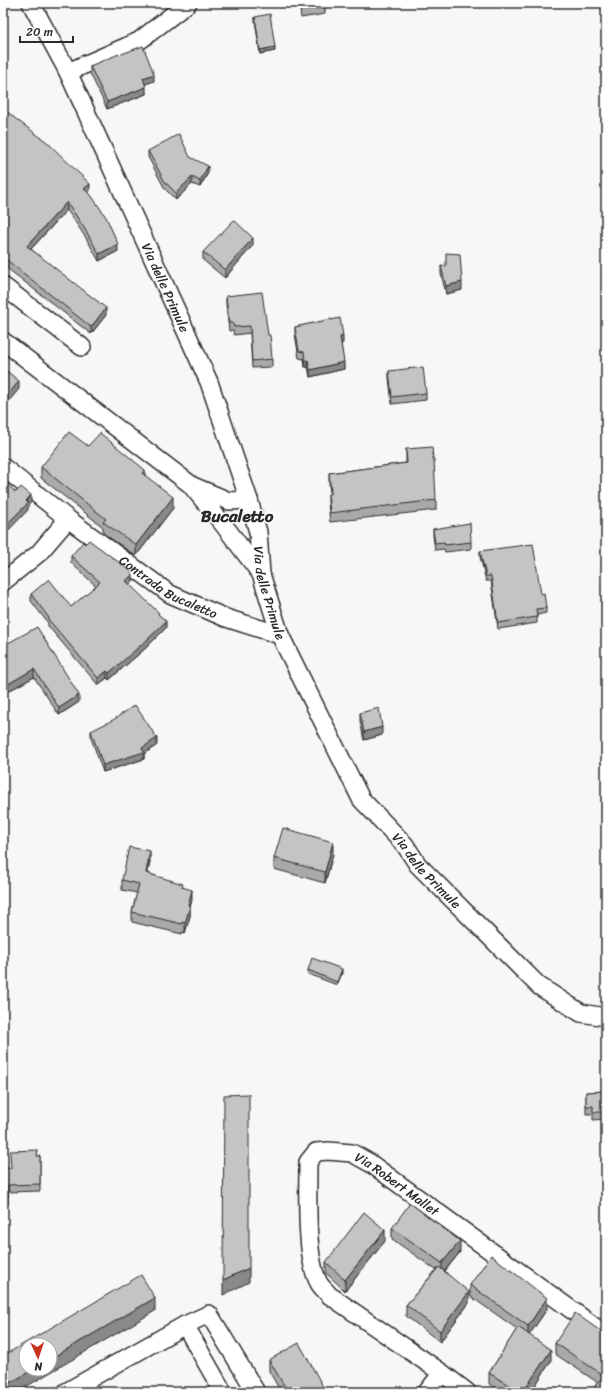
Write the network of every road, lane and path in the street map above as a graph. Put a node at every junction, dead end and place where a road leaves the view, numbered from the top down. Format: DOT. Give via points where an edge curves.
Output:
graph roads {
  1 [pos="31,3"];
  2 [pos="187,4"];
  3 [pos="68,72"];
  4 [pos="3,286"];
  5 [pos="3,341"];
  6 [pos="82,347"];
  7 [pos="3,467"];
  8 [pos="190,484"];
  9 [pos="249,500"];
  10 [pos="68,519"];
  11 [pos="261,574"];
  12 [pos="3,582"];
  13 [pos="280,635"];
  14 [pos="606,1017"];
  15 [pos="185,1324"];
  16 [pos="606,1335"];
  17 [pos="442,1373"];
  18 [pos="66,1392"];
  19 [pos="223,1392"];
  20 [pos="256,1392"];
  21 [pos="426,1392"];
  22 [pos="467,1392"];
  1 -- 3 [label="street, Via delle Primule"];
  2 -- 3 [label="street" via="139,42"];
  3 -- 9 [label="street, Via delle Primule" via="209,382"];
  4 -- 6 [label="street"];
  5 -- 8 [label="street"];
  7 -- 10 [label="street, Contrada Bucaletto"];
  8 -- 9 [label="street" via="229,501"];
  8 -- 11 [label="street"];
  9 -- 11 [label="street, Via delle Primule" via="258,532"];
  10 -- 12 [label="street" via="39,553"];
  10 -- 13 [label="street, Contrada Bucaletto" via="170,594 226,618"];
  11 -- 13 [label="street, Via delle Primule"];
  13 -- 14 [label="street, Via delle Primule" via="361,799 405,845 418,865 538,986 581,1013"];
  15 -- 18 [label="street"];
  15 -- 19 [label="street"];
  15 -- 20 [label="street" via="209,1314"];
  16 -- 17 [label="street, Via Robert Mallet" via="370,1163 352,1153 316,1152 308,1162 309,1236 313,1270 319,1284 329,1295"];
  17 -- 21 [label="street"];
  17 -- 22 [label="street, Via Robert Mallet"];
}
